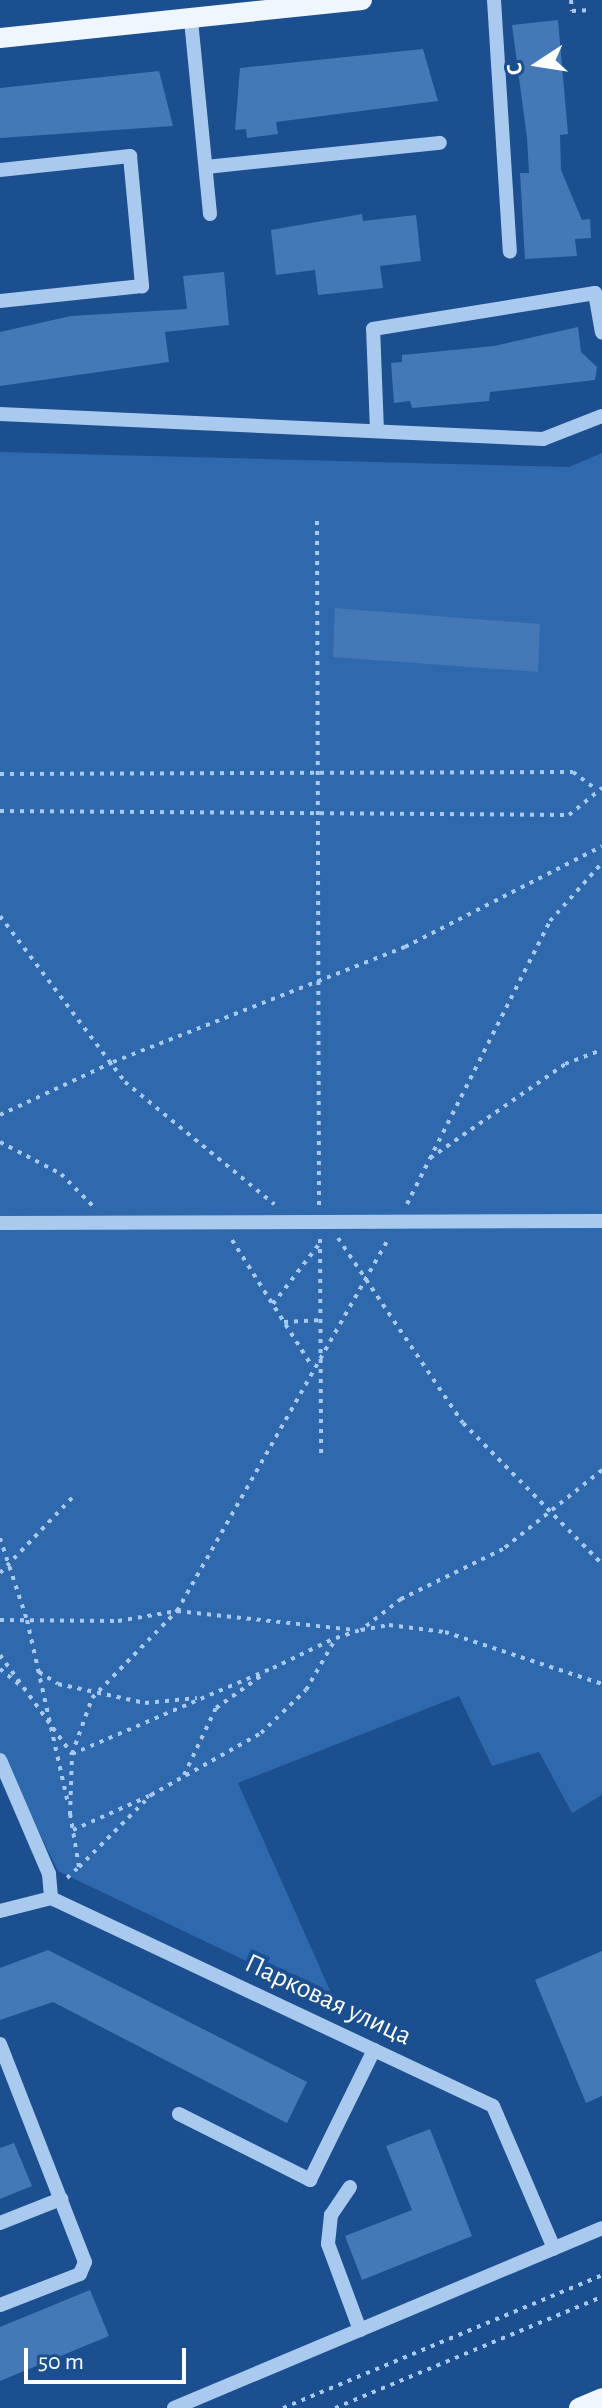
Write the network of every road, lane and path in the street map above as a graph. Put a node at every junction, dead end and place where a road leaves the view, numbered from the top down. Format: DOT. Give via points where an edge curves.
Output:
graph roads {
  1 [pos="362,0"];
  2 [pos="494,0"];
  3 [pos="571,0"];
  4 [pos="592,10"];
  5 [pos="191,20"];
  6 [pos="0,38"];
  7 [pos="440,143"];
  8 [pos="206,167"];
  9 [pos="0,170"];
  10 [pos="210,214"];
  11 [pos="510,251"];
  12 [pos="0,301"];
  13 [pos="602,332"];
  14 [pos="0,414"];
  15 [pos="602,416"];
  16 [pos="377,431"];
  17 [pos="317,521"];
  18 [pos="321,772"];
  19 [pos="0,774"];
  20 [pos="594,788"];
  21 [pos="602,788"];
  22 [pos="0,811"];
  23 [pos="318,812"];
  24 [pos="602,846"];
  25 [pos="602,863"];
  26 [pos="0,916"];
  27 [pos="313,981"];
  28 [pos="602,1050"];
  29 [pos="113,1062"];
  30 [pos="0,1115"];
  31 [pos="0,1142"];
  32 [pos="428,1159"];
  33 [pos="602,1221"];
  34 [pos="0,1223"];
  35 [pos="399,1223"];
  36 [pos="112,1224"];
  37 [pos="222,1224"];
  38 [pos="301,1224"];
  39 [pos="324,1226"];
  40 [pos="320,1243"];
  41 [pos="365,1276"];
  42 [pos="273,1304"];
  43 [pos="322,1320"];
  44 [pos="284,1322"];
  45 [pos="322,1347"];
  46 [pos="312,1366"];
  47 [pos="321,1457"];
  48 [pos="602,1470"];
  49 [pos="72,1498"];
  50 [pos="549,1513"];
  51 [pos="0,1538"];
  52 [pos="9,1564"];
  53 [pos="602,1564"];
  54 [pos="0,1573"];
  55 [pos="177,1611"];
  56 [pos="0,1620"];
  57 [pos="27,1620"];
  58 [pos="361,1630"];
  59 [pos="336,1638"];
  60 [pos="0,1655"];
  61 [pos="273,1668"];
  62 [pos="0,1669"];
  63 [pos="39,1672"];
  64 [pos="602,1684"];
  65 [pos="26,1690"];
  66 [pos="99,1690"];
  67 [pos="203,1697"];
  68 [pos="52,1726"];
  69 [pos="72,1754"];
  70 [pos="0,1760"];
  71 [pos="184,1775"];
  72 [pos="151,1795"];
  73 [pos="70,1815"];
  74 [pos="73,1830"];
  75 [pos="79,1867"];
  76 [pos="49,1874"];
  77 [pos="51,1898"];
  78 [pos="0,1911"];
  79 [pos="0,2044"];
  80 [pos="374,2050"];
  81 [pos="179,2114"];
  82 [pos="350,2187"];
  83 [pos="61,2199"];
  84 [pos="0,2223"];
  85 [pos="602,2228"];
  86 [pos="554,2248"];
  87 [pos="602,2275"];
  88 [pos="602,2297"];
  89 [pos="0,2305"];
  90 [pos="360,2330"];
  91 [pos="602,2398"];
  92 [pos="174,2408"];
  93 [pos="283,2408"];
  94 [pos="335,2408"];
  95 [pos="579,2408"];
  1 -- 5 [label="main road"];
  2 -- 11 [label="street"];
  3 -- 4 [label="path" via="572,11"];
  5 -- 6 [label="main road"];
  5 -- 8 [label="street"];
  7 -- 8 [label="street"];
  8 -- 10 [label="street"];
  9 -- 12 [label="street" via="130,156 142,286"];
  13 -- 16 [label="street" via="595,293 373,329"];
  14 -- 16 [label="street"];
  15 -- 16 [label="street" via="543,439"];
  17 -- 18 [label="path"];
  18 -- 19 [label="path"];
  18 -- 20 [label="path" via="573,772"];
  18 -- 23 [label="path"];
  20 -- 21 [label="path"];
  20 -- 23 [label="path" via="569,815"];
  22 -- 23 [label="path"];
  23 -- 27 [label="path"];
  24 -- 27 [label="path" via="405,947"];
  25 -- 32 [label="path" via="550,921"];
  26 -- 29 [label="path"];
  27 -- 29 [label="path"];
  27 -- 39 [label="path"];
  28 -- 32 [label="path" via="565,1064"];
  29 -- 30 [label="path"];
  29 -- 38 [label="path" via="125,1082"];
  31 -- 36 [label="path" via="61,1174"];
  32 -- 35 [label="path"];
  33 -- 35 [label="street"];
  34 -- 36 [label="street"];
  35 -- 39 [label="street"];
  35 -- 41 [label="path"];
  36 -- 37 [label="street"];
  37 -- 38 [label="street"];
  37 -- 42 [label="path"];
  38 -- 39 [label="street"];
  39 -- 40 [label="path"];
  39 -- 41 [label="path"];
  40 -- 42 [label="path"];
  40 -- 43 [label="path"];
  41 -- 45 [label="path"];
  41 -- 50 [label="path" via="463,1423"];
  42 -- 44 [label="path"];
  43 -- 44 [label="path"];
  43 -- 45 [label="path"];
  44 -- 46 [label="path"];
  45 -- 46 [label="path"];
  45 -- 47 [label="path"];
  46 -- 55 [label="path"];
  48 -- 50 [label="path"];
  49 -- 52 [label="path"];
  50 -- 53 [label="path"];
  50 -- 58 [label="path" via="503,1549 401,1599"];
  51 -- 52 [label="path"];
  52 -- 54 [label="path"];
  52 -- 57 [label="path"];
  55 -- 57 [label="path" via="118,1621"];
  55 -- 58 [label="path"];
  55 -- 66 [label="path"];
  56 -- 57 [label="path"];
  57 -- 63 [label="path"];
  58 -- 59 [label="path"];
  58 -- 64 [label="path" via="389,1625 445,1632"];
  59 -- 61 [label="path"];
  59 -- 71 [label="path" via="306,1690 261,1733"];
  60 -- 65 [label="path"];
  61 -- 67 [label="path"];
  61 -- 71 [label="path" via="216,1708"];
  62 -- 65 [label="path"];
  63 -- 66 [label="path" via="58,1684"];
  63 -- 68 [label="path"];
  65 -- 68 [label="path"];
  66 -- 67 [label="path" via="145,1703"];
  66 -- 69 [label="path"];
  67 -- 69 [label="path"];
  68 -- 69 [label="path"];
  68 -- 73 [label="path"];
  69 -- 73 [label="path"];
  70 -- 76 [label="street"];
  71 -- 72 [label="path"];
  72 -- 74 [label="path"];
  72 -- 75 [label="path"];
  73 -- 74 [label="path"];
  74 -- 75 [label="path"];
  75 -- 76 [label="path" via="62,1883"];
  76 -- 77 [label="street"];
  77 -- 78 [label="street"];
  77 -- 80 [label="street, Парковая улица"];
  79 -- 83 [label="street"];
  80 -- 81 [label="street" via="310,2180"];
  80 -- 86 [label="street, Парковая улица" via="493,2106"];
  82 -- 90 [label="street" via="331,2215 328,2244"];
  83 -- 84 [label="street"];
  83 -- 89 [label="street" via="84,2270"];
  85 -- 86 [label="street"];
  86 -- 90 [label="street"];
  87 -- 93 [label="path"];
  88 -- 94 [label="path"];
  90 -- 92 [label="street"];
  91 -- 95 [label="main road"];
}
